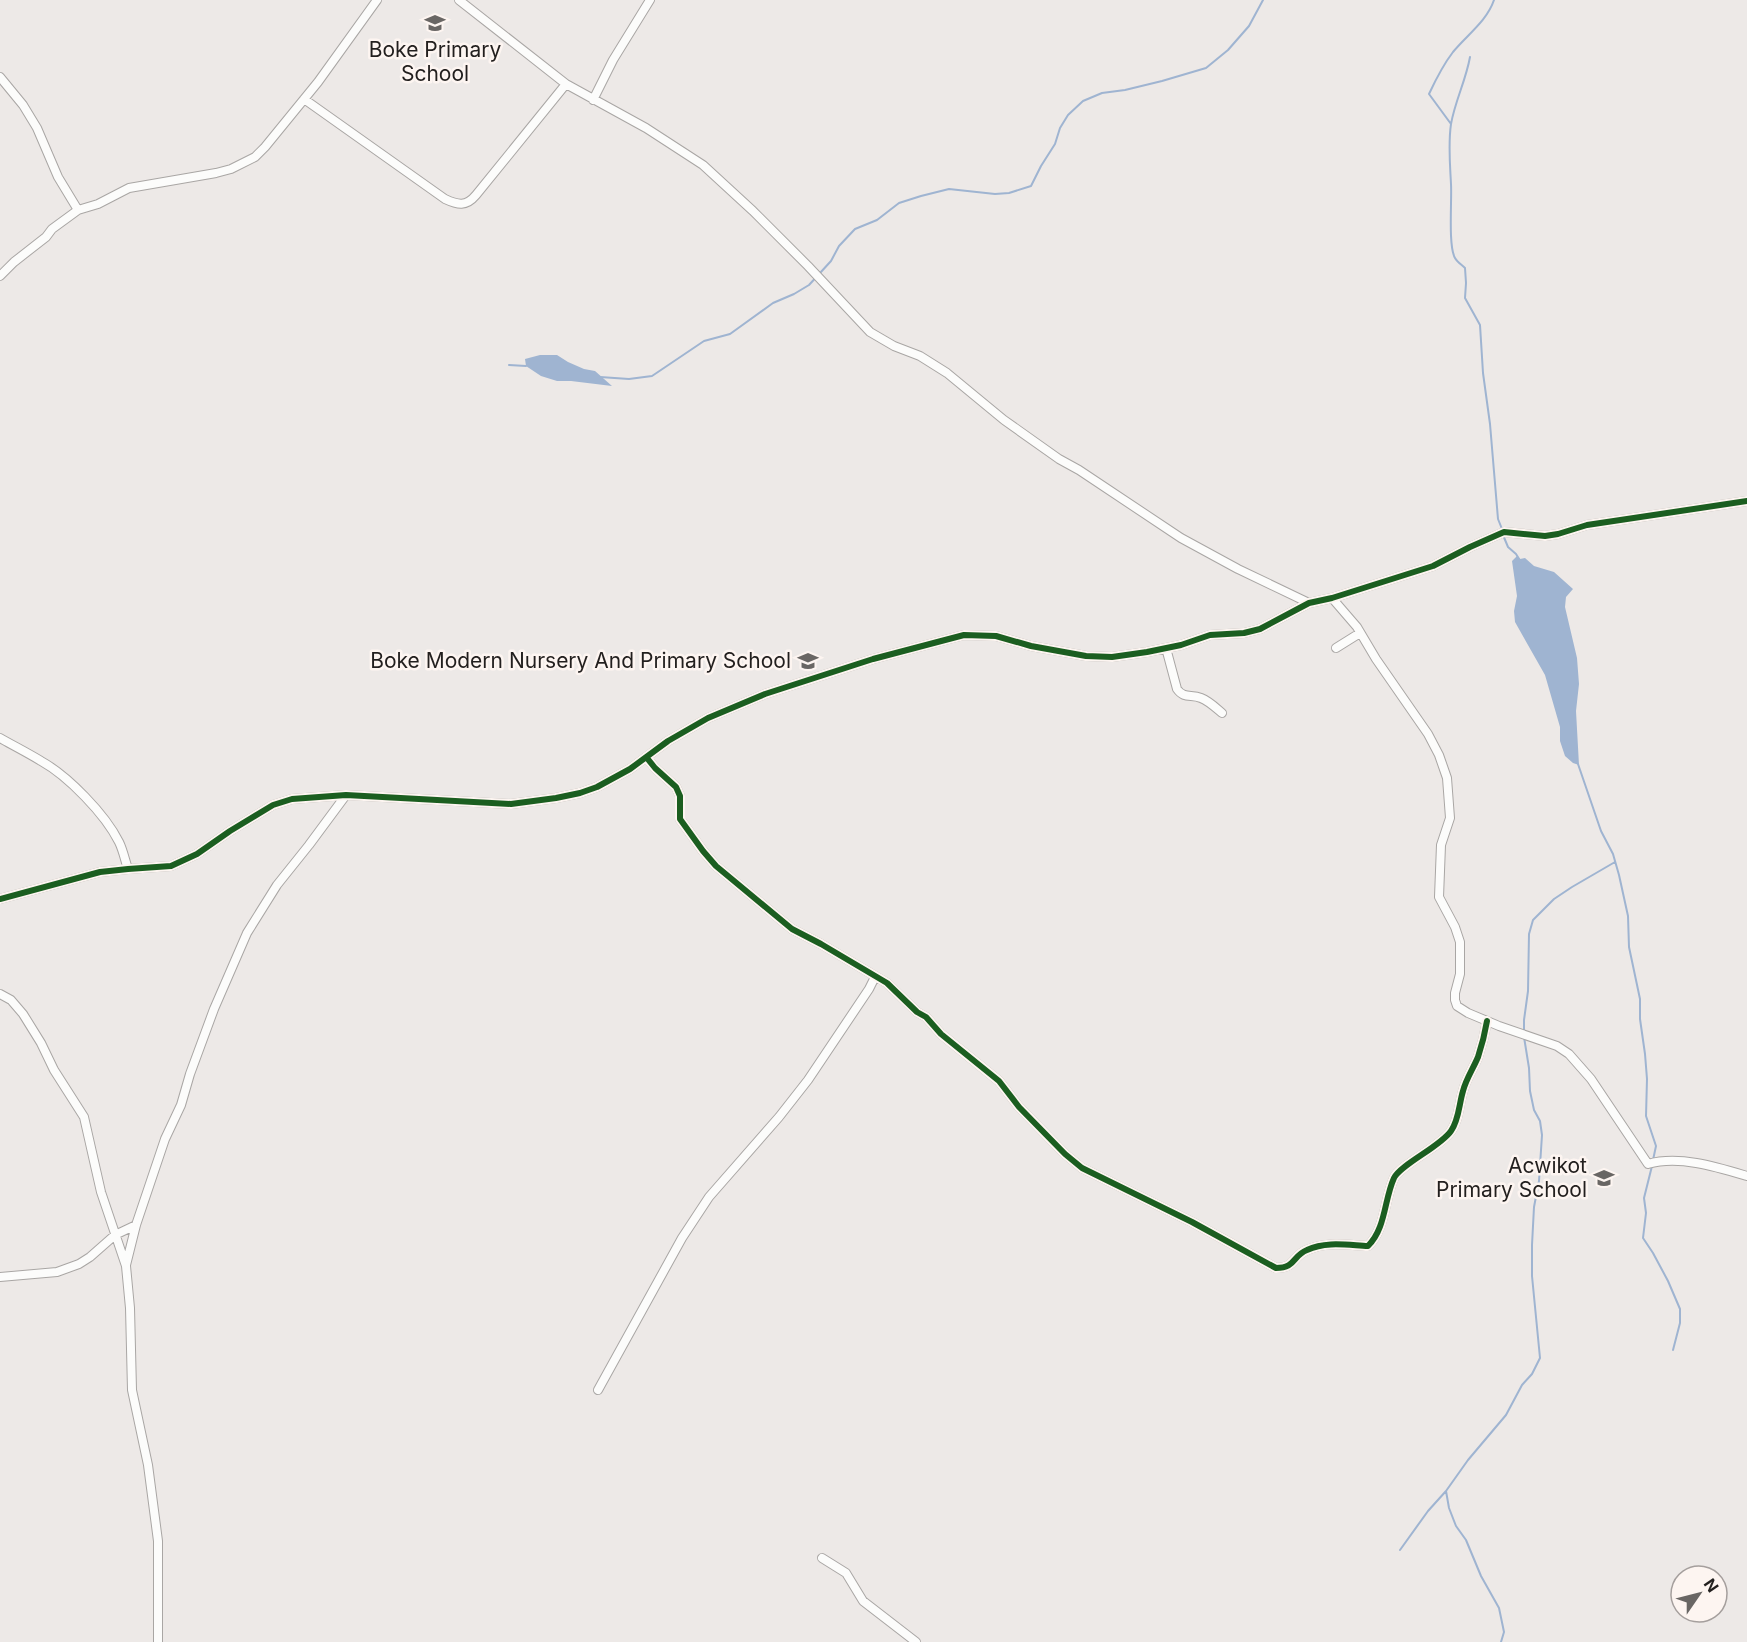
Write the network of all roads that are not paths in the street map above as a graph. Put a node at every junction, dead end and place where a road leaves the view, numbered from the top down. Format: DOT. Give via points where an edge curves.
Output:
graph roads {
  1 [pos="376,0"];
  2 [pos="459,0"];
  3 [pos="650,0"];
  4 [pos="0,77"];
  5 [pos="566,84"];
  6 [pos="304,99"];
  7 [pos="593,100"];
  8 [pos="78,210"];
  9 [pos="0,276"];
  10 [pos="1747,501"];
  11 [pos="1332,598"];
  12 [pos="1309,603"];
  13 [pos="1360,633"];
  14 [pos="1166,648"];
  15 [pos="1336,648"];
  16 [pos="1222,713"];
  17 [pos="0,738"];
  18 [pos="646,758"];
  19 [pos="346,795"];
  20 [pos="128,869"];
  21 [pos="0,899"];
  22 [pos="875,977"];
  23 [pos="0,994"];
  24 [pos="1487,1021"];
  25 [pos="1747,1176"];
  26 [pos="135,1225"];
  27 [pos="115,1235"];
  28 [pos="126,1266"];
  29 [pos="0,1277"];
  30 [pos="598,1390"];
  31 [pos="822,1558"];
  32 [pos="158,1642"];
  33 [pos="916,1642"];
  1 -- 6 [label="street"];
  2 -- 5 [label="street"];
  3 -- 7 [label="street"];
  4 -- 8 [label="street" via="37,128 58,177"];
  5 -- 6 [label="street" via="472,200 460,205 445,199"];
  5 -- 7 [label="street"];
  6 -- 8 [label="street" via="265,147 246,163 216,173 129,189"];
  7 -- 12 [label="street" via="703,165 760,217 870,332 947,373 1004,420 1181,538"];
  8 -- 9 [label="street"];
  10 -- 11 [label="street" via="1599,523 1545,536 1504,532 1433,566"];
  11 -- 12 [label="street"];
  11 -- 13 [label="street"];
  12 -- 14 [label="street" via="1260,630 1210,635"];
  13 -- 15 [label="street"];
  13 -- 24 [label="street" via="1428,734 1447,778 1450,818 1441,845 1439,897 1460,942 1455,1000 1468,1013"];
  14 -- 16 [label="street" via="1180,694 1204,699"];
  14 -- 18 [label="street" via="1112,657 1086,656 996,636 964,635 765,694 708,718"];
  17 -- 20 [label="street" via="56,770 83,795 118,840"];
  18 -- 19 [label="street" via="580,793 511,804"];
  18 -- 22 [label="street" via="676,787 680,819 716,866 792,929"];
  19 -- 20 [label="street" via="292,799 273,805 197,855 171,866"];
  19 -- 26 [label="street" via="277,885 247,933 214,1009"];
  20 -- 21 [label="street" via="92,874"];
  22 -- 24 [label="street" via="887,983 999,1081 1019,1107 1082,1168 1276,1268 1292,1265 1300,1254 1327,1244 1368,1246 1373,1241 1396,1175 1452,1130"];
  22 -- 30 [label="street" via="808,1080 709,1197"];
  23 -- 27 [label="street" via="23,1014 84,1117"];
  24 -- 25 [label="street" via="1569,1054 1591,1079 1648,1164 1695,1162"];
  26 -- 27 [label="street"];
  26 -- 28 [label="street"];
  27 -- 28 [label="street"];
  27 -- 29 [label="street" via="80,1264 57,1272"];
  28 -- 32 [label="street" via="132,1390 148,1465 158,1541"];
  31 -- 33 [label="street" via="846,1573 863,1601"];
}
